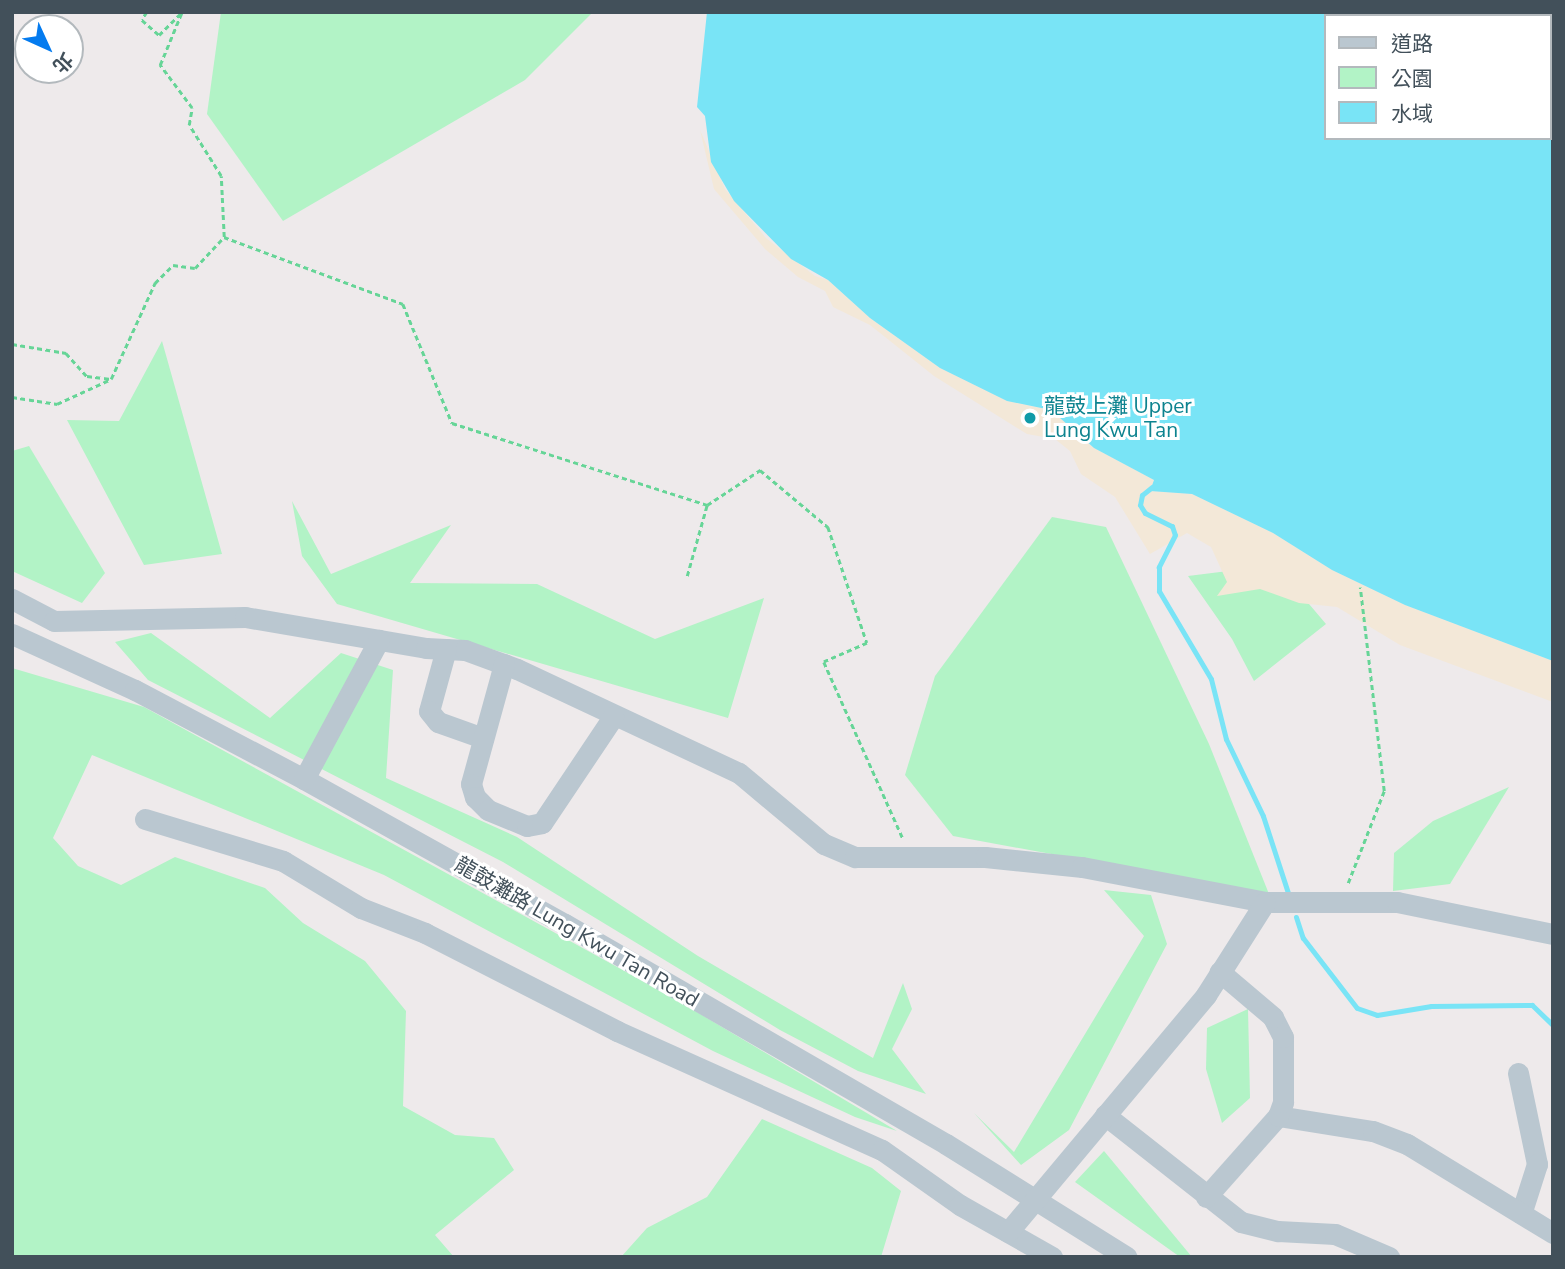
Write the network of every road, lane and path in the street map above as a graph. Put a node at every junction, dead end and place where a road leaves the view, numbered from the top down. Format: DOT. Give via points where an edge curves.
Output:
graph roads {
  1 [pos="147,12"];
  2 [pos="182,12"];
  3 [pos="224,237"];
  4 [pos="12,344"];
  5 [pos="111,379"];
  6 [pos="12,397"];
  7 [pos="707,505"];
  8 [pos="687,576"];
  9 [pos="1360,587"];
  10 [pos="12,599"];
  11 [pos="12,634"];
  12 [pos="379,640"];
  13 [pos="446,649"];
  14 [pos="504,664"];
  15 [pos="613,717"];
  16 [pos="484,738"];
  17 [pos="304,779"];
  18 [pos="145,819"];
  19 [pos="903,839"];
  20 [pos="1265,902"];
  21 [pos="1342,903"];
  22 [pos="1553,934"];
  23 [pos="1220,972"];
  24 [pos="1518,1073"];
  25 [pos="1105,1115"];
  26 [pos="1278,1116"];
  27 [pos="1206,1197"];
  28 [pos="1034,1198"];
  29 [pos="1521,1214"];
  30 [pos="1008,1232"];
  31 [pos="1553,1233"];
  32 [pos="1052,1257"];
  33 [pos="1126,1257"];
  34 [pos="1389,1257"];
  1 -- 2 [label="path" via="142,20 159,35"];
  2 -- 3 [label="path" via="160,65 191,108 188,125 220,176"];
  3 -- 5 [label="path" via="195,268 173,265 155,282"];
  3 -- 7 [label="path" via="403,304 452,423"];
  4 -- 5 [label="path" via="66,353 87,376"];
  5 -- 6 [label="path" via="57,404"];
  7 -- 8 [label="path"];
  7 -- 19 [label="path" via="760,470 828,527 867,643 824,663"];
  9 -- 21 [label="path" via="1384,791 1356,853"];
  10 -- 12 [label="street" via="54,621 245,617"];
  11 -- 17 [label="street, 龍鼓灘路 Lung Kwu Tan Road" via="135,690"];
  12 -- 13 [label="street"];
  12 -- 17 [label="street"];
  13 -- 14 [label="street" via="465,650"];
  13 -- 16 [label="street" via="429,711 438,722"];
  14 -- 15 [label="street"];
  14 -- 16 [label="street"];
  15 -- 16 [label="street" via="547,819 534,826 488,810 475,797 471,784"];
  15 -- 20 [label="street" via="751,780 814,837 838,852 985,857 1082,867"];
  17 -- 28 [label="street, 龍鼓灘路 Lung Kwu Tan Road" via="577,931"];
  18 -- 30 [label="street" via="283,861 361,908 425,933 605,1025 882,1150 960,1205"];
  20 -- 21 [label="street"];
  20 -- 23 [label="street"];
  21 -- 22 [label="street" via="1397,902"];
  23 -- 25 [label="street"];
  23 -- 26 [label="street" via="1273,1017 1283,1037 1286,1062"];
  24 -- 29 [label="street" via="1537,1164"];
  25 -- 27 [label="street"];
  25 -- 28 [label="street"];
  26 -- 27 [label="street"];
  26 -- 29 [label="street" via="1373,1131 1407,1144"];
  27 -- 34 [label="street" via="1241,1222 1278,1231 1335,1234"];
  28 -- 30 [label="street"];
  28 -- 33 [label="street, 龍鼓灘路 Lung Kwu Tan Road"];
  29 -- 31 [label="street"];
  30 -- 32 [label="street"];
}
